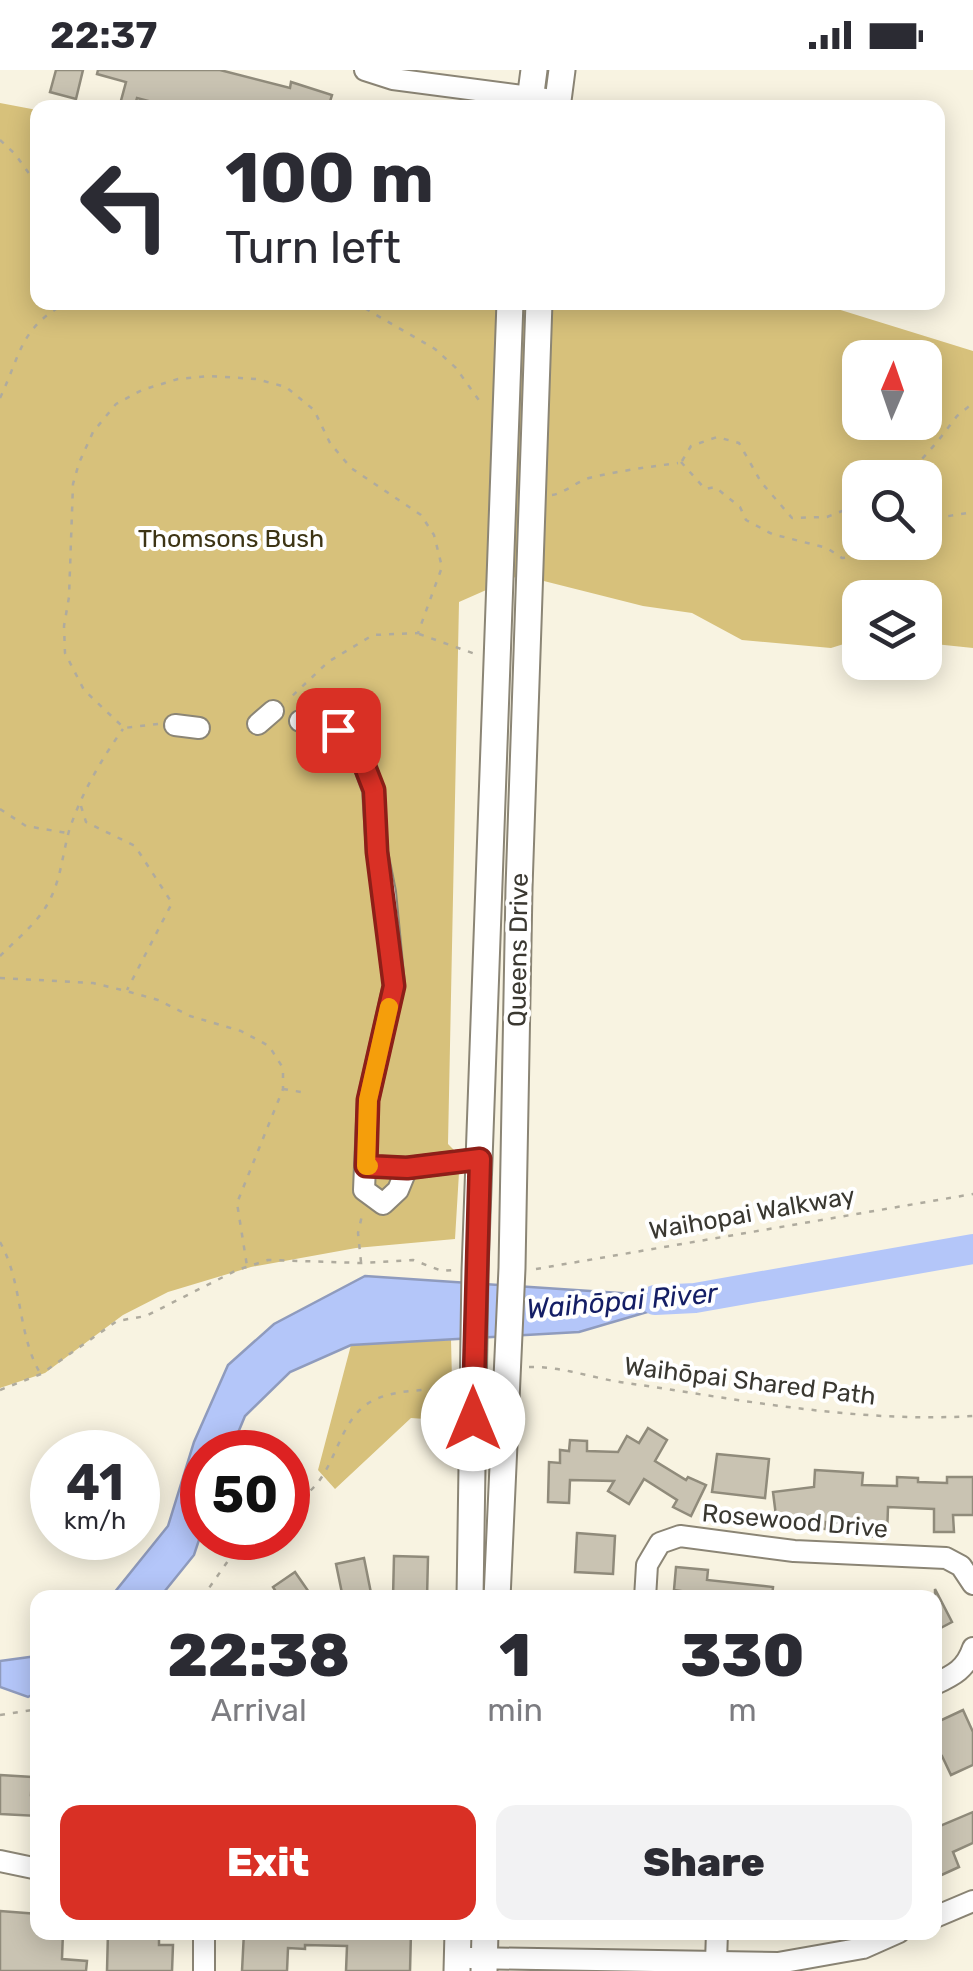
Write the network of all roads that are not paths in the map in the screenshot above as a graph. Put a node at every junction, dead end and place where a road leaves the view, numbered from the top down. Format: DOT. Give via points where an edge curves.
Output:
graph roads {
  1 [pos="365,70"];
  2 [pos="534,70"];
  3 [pos="562,70"];
  4 [pos="518,100"];
  5 [pos="530,100"];
  6 [pos="558,100"];
  7 [pos="510,310"];
  8 [pos="538,310"];
  9 [pos="300,721"];
  10 [pos="175,725"];
  11 [pos="199,728"];
  12 [pos="488,887"];
  13 [pos="518,888"];
  14 [pos="480,1159"];
  15 [pos="366,1166"];
  16 [pos="407,1168"];
  17 [pos="973,1584"];
  18 [pos="470,1590"];
  19 [pos="497,1590"];
  20 [pos="645,1590"];
  21 [pos="973,1648"];
  22 [pos="942,1681"];
  23 [pos="0,1861"];
  24 [pos="30,1867"];
  25 [pos="973,1901"];
  26 [pos="942,1914"];
  27 [pos="204,1940"];
  28 [pos="717,1940"];
  29 [pos="881,1940"];
  30 [pos="457,1954"];
  31 [pos="484,1954"];
  32 [pos="716,1962"];
  33 [pos="637,1965"];
  34 [pos="204,1971"];
  1 -- 4 [label="street"];
  2 -- 5 [label="main road"];
  3 -- 6 [label="main road"];
  7 -- 12 [label="main road, Queens Drive"];
  8 -- 13 [label="main road, Queens Drive"];
  9 -- 15 [label="street" via="338,730 360,754 374,790 394,986 368,1100"];
  10 -- 11 [label="street"];
  12 -- 13 [label="main road"];
  12 -- 14 [label="main road, Queens Drive"];
  13 -- 19 [label="main road, Queens Drive" via="525,1269 509,1342"];
  14 -- 16 [label="street"];
  14 -- 18 [label="main road, Queens Drive" via="465,1271 474,1340"];
  15 -- 16 [label="street"];
  15 -- 16 [label="street" via="364,1190 382,1204 398,1190"];
  17 -- 20 [label="street, Rosewood Drive" via="946,1558 794,1551 680,1536 660,1543 647,1564"];
  21 -- 22 [label="street" via="957,1674"];
  23 -- 24 [label="street"];
  25 -- 26 [label="street"];
  27 -- 34 [label="street"];
  28 -- 32 [label="street"];
  29 -- 32 [label="street" via="820,1957"];
  30 -- 31 [label="street"];
  31 -- 33 [label="street"];
  32 -- 33 [label="street"];
}
